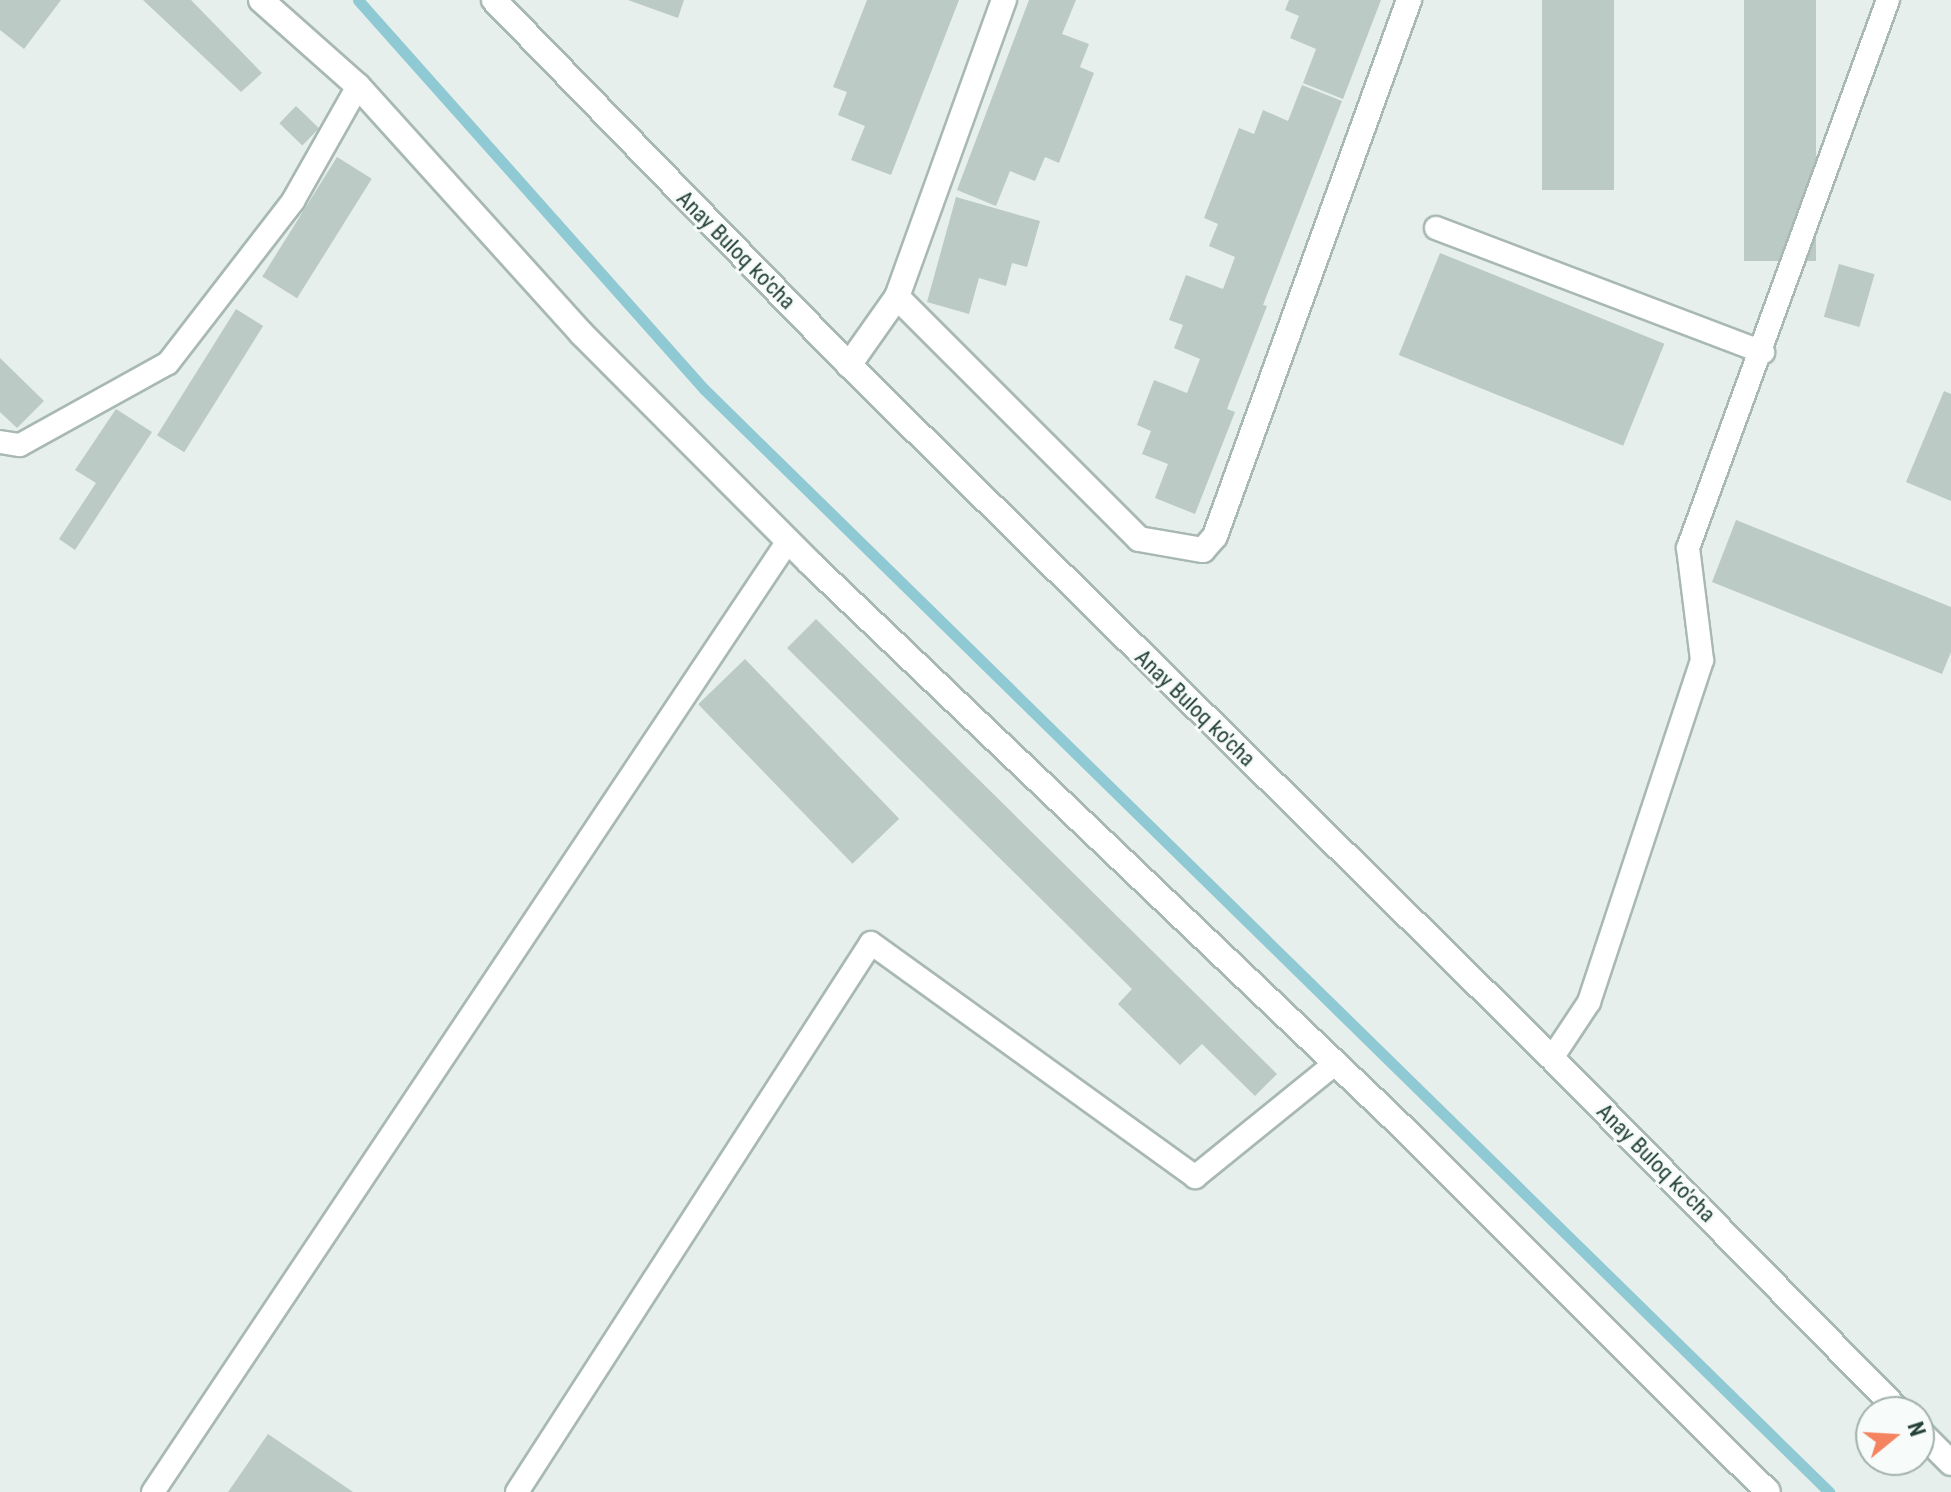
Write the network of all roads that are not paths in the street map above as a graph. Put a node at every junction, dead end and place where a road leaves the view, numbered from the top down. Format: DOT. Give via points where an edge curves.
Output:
graph roads {
  1 [pos="261,0"];
  2 [pos="494,0"];
  3 [pos="1004,0"];
  4 [pos="1409,0"];
  5 [pos="1888,0"];
  6 [pos="358,86"];
  7 [pos="1436,228"];
  8 [pos="897,297"];
  9 [pos="1763,352"];
  10 [pos="849,365"];
  11 [pos="0,442"];
  12 [pos="788,541"];
  13 [pos="1552,1058"];
  14 [pos="1336,1063"];
  15 [pos="1884,1396"];
  16 [pos="1935,1447"];
  17 [pos="1951,1463"];
  18 [pos="153,1492"];
  19 [pos="517,1492"];
  20 [pos="1768,1492"];
  1 -- 6 [label="street"];
  2 -- 10 [label="street, Anay Buloq ko'cha"];
  3 -- 8 [label="street"];
  4 -- 8 [label="street" via="1215,536 1203,550 1139,539"];
  5 -- 9 [label="lane"];
  6 -- 11 [label="lane" via="293,201 168,363 20,445"];
  6 -- 12 [label="street" via="582,334"];
  7 -- 9 [label="lane"];
  8 -- 10 [label="street"];
  9 -- 13 [label="lane" via="1688,548 1702,660 1589,1002"];
  10 -- 13 [label="street, Anay Buloq ko'cha"];
  12 -- 14 [label="street"];
  12 -- 18 [label="lane"];
  13 -- 15 [label="street, Anay Buloq ko'cha"];
  14 -- 19 [label="lane" via="1195,1177 871,943"];
  14 -- 20 [label="street"];
  16 -- 17 [label="street"];
}
